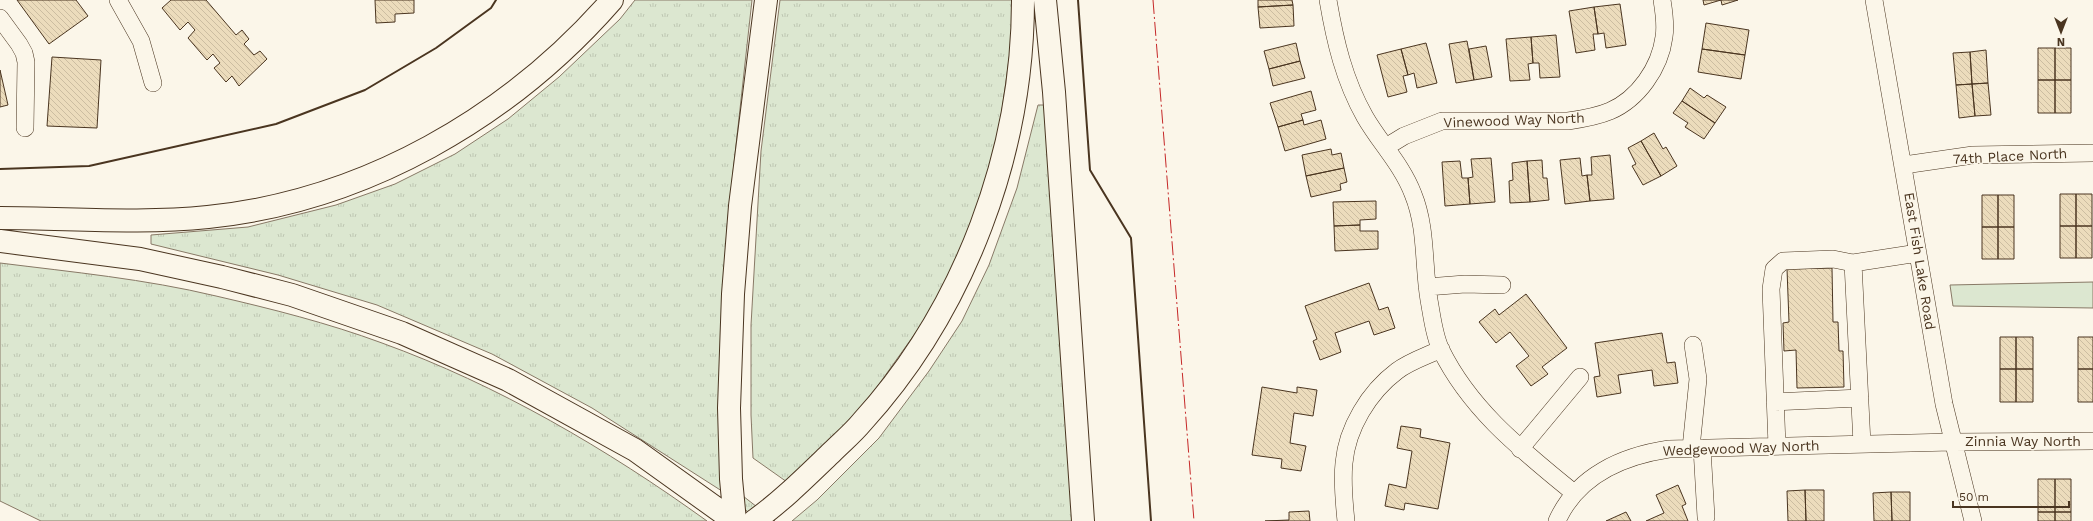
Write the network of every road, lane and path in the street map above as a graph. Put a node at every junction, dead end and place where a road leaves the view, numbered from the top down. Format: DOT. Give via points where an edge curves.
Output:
graph roads {
  1 [pos="118,0"];
  2 [pos="612,0"];
  3 [pos="766,0"];
  4 [pos="1023,0"];
  5 [pos="1045,0"];
  6 [pos="1328,0"];
  7 [pos="1662,0"];
  8 [pos="1874,0"];
  9 [pos="0,18"];
  10 [pos="153,83"];
  11 [pos="25,128"];
  12 [pos="1386,147"];
  13 [pos="2093,153"];
  14 [pos="1904,165"];
  15 [pos="0,218"];
  16 [pos="0,241"];
  17 [pos="1918,253"];
  18 [pos="1853,263"];
  19 [pos="1502,285"];
  20 [pos="1427,287"];
  21 [pos="1693,345"];
  22 [pos="1441,349"];
  23 [pos="1580,377"];
  24 [pos="1860,398"];
  25 [pos="1775,402"];
  26 [pos="2093,441"];
  27 [pos="1952,442"];
  28 [pos="1862,444"];
  29 [pos="1777,446"];
  30 [pos="1520,448"];
  31 [pos="1696,448"];
  32 [pos="1574,493"];
  33 [pos="1706,517"];
  34 [pos="734,521"];
  35 [pos="754,521"];
  36 [pos="1083,521"];
  37 [pos="1346,521"];
  38 [pos="1557,521"];
  39 [pos="1973,521"];
  1 -- 10 [label="street" via="141,41"];
  2 -- 15 [label="highway" via="539,73 476,118 385,170 313,197 242,212 193,218"];
  3 -- 34 [label="highway" via="732,294 729,408"];
  4 -- 35 [label="highway" via="1022,51 1014,115 994,190 975,241 949,296 916,352 862,422 780,501"];
  5 -- 36 [label="highway"];
  6 -- 12 [label="street" via="1334,40 1346,79 1365,117"];
  7 -- 12 [label="street, Vinewood Way North" via="1664,37 1648,80 1632,97 1610,111 1568,121 1442,121 1404,136"];
  8 -- 14 [label="street, East Fish Lake Road"];
  9 -- 11 [label="street" via="24,53"];
  12 -- 20 [label="street" via="1413,192 1418,208 1423,229"];
  13 -- 14 [label="street, 74th Place North" via="1973,155"];
  14 -- 17 [label="street, East Fish Lake Road"];
  16 -- 34 [label="highway" via="140,259 222,277 292,295 402,333 508,380 635,450"];
  17 -- 18 [label="street"];
  17 -- 27 [label="street, East Fish Lake Road"];
  18 -- 24 [label="street"];
  18 -- 25 [label="street" via="1833,259 1783,261 1774,269 1771,289"];
  19 -- 20 [label="street"];
  20 -- 22 [label="street"];
  21 -- 31 [label="street" via="1698,379"];
  22 -- 30 [label="street" via="1479,408"];
  22 -- 37 [label="street" via="1398,370 1372,393 1365,405 1351,433 1344,462 1343,493"];
  23 -- 30 [label="street"];
  24 -- 25 [label="street"];
  24 -- 28 [label="street"];
  25 -- 29 [label="street"];
  26 -- 27 [label="street, Zinnia Way North"];
  27 -- 28 [label="street, Wedgewood Way North"];
  27 -- 39 [label="street, East Fish Lake Road"];
  28 -- 29 [label="street, Wedgewood Way North"];
  29 -- 31 [label="street, Wedgewood Way North"];
  30 -- 32 [label="street"];
  31 -- 32 [label="street, Wedgewood Way North" via="1657,451 1626,458 1596,474"];
  31 -- 33 [label="street"];
  32 -- 38 [label="street, Wedgewood Way North"];
}
